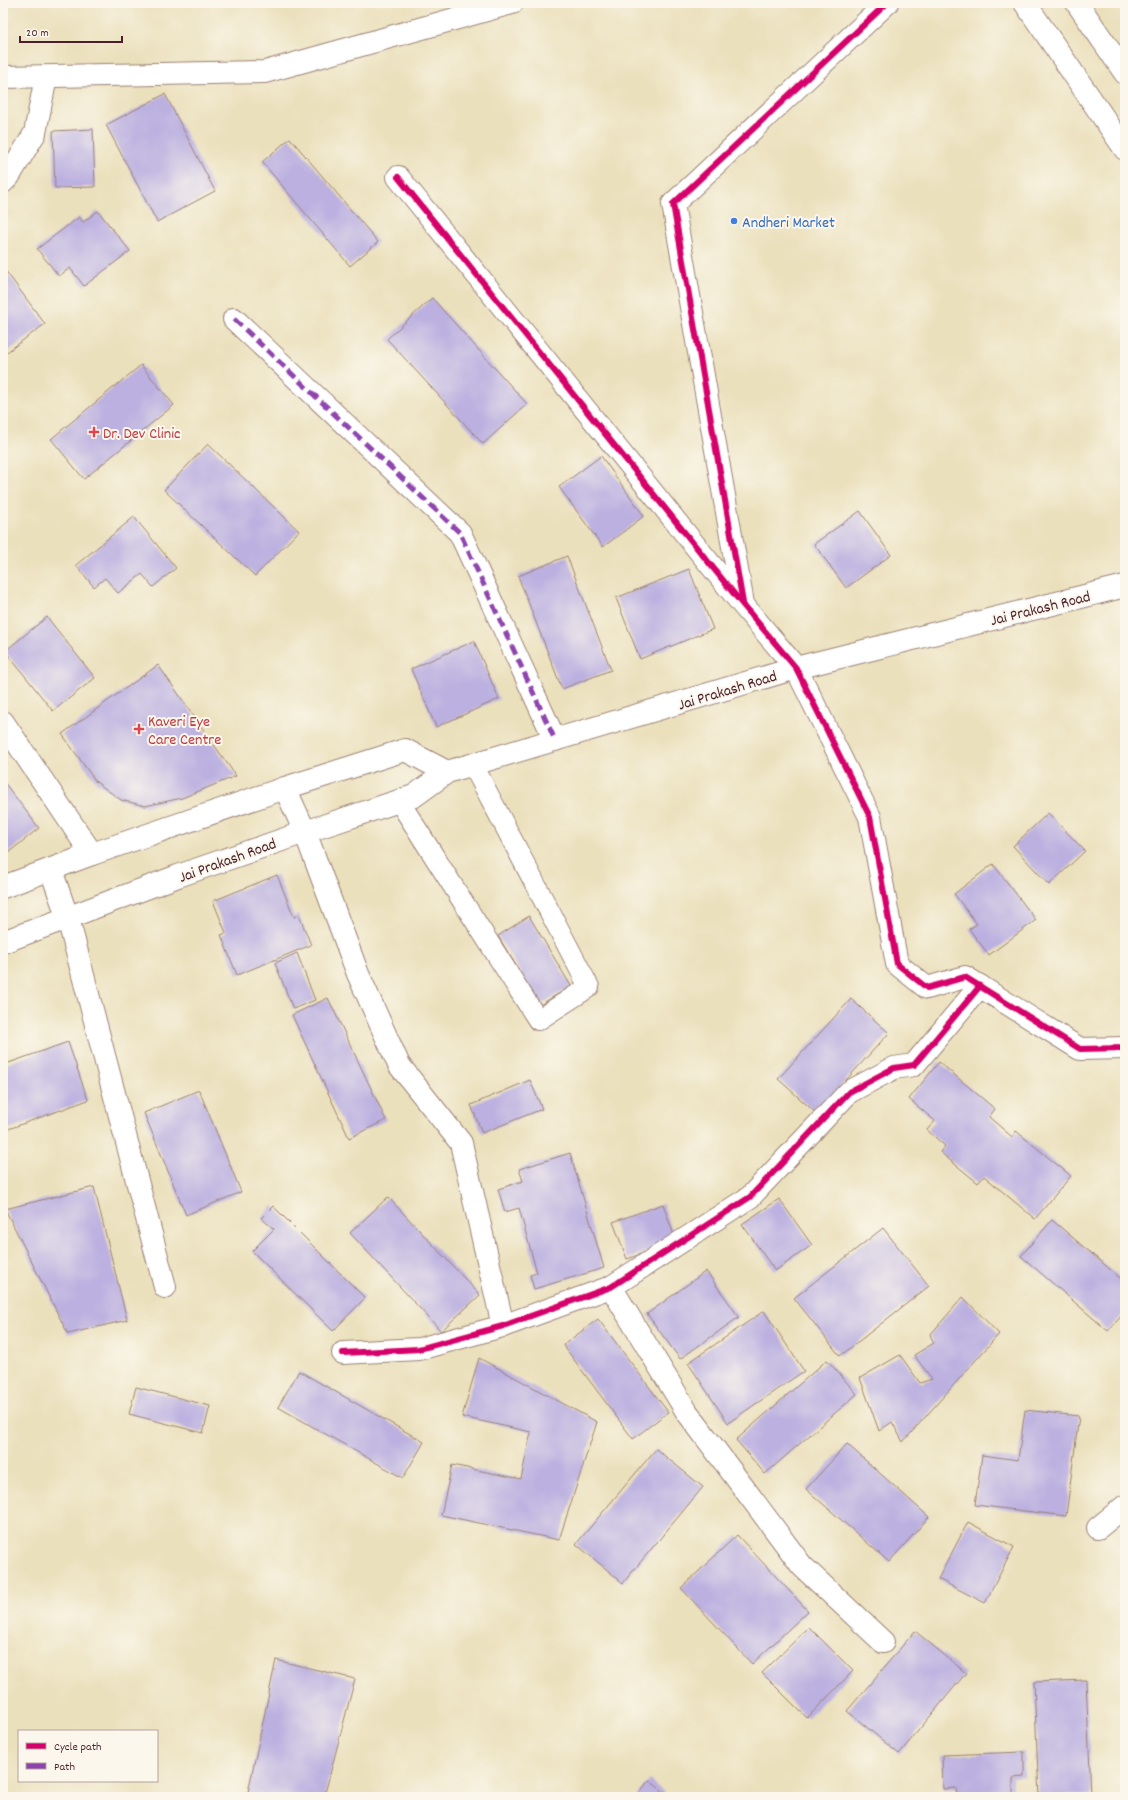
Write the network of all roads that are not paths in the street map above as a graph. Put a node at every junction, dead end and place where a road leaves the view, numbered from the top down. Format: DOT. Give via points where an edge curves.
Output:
graph roads {
  1 [pos="512,3"];
  2 [pos="887,3"];
  3 [pos="1025,3"];
  4 [pos="1077,3"];
  5 [pos="1125,73"];
  6 [pos="3,77"];
  7 [pos="46,77"];
  8 [pos="1125,149"];
  9 [pos="398,176"];
  10 [pos="3,182"];
  11 [pos="234,319"];
  12 [pos="1125,586"];
  13 [pos="743,605"];
  14 [pos="796,668"];
  15 [pos="3,722"];
  16 [pos="555,740"];
  17 [pos="473,765"];
  18 [pos="447,772"];
  19 [pos="285,788"];
  20 [pos="399,801"];
  21 [pos="305,832"];
  22 [pos="92,854"];
  23 [pos="51,870"];
  24 [pos="3,887"];
  25 [pos="68,918"];
  26 [pos="3,942"];
  27 [pos="980,986"];
  28 [pos="1125,1048"];
  29 [pos="165,1287"];
  30 [pos="611,1287"];
  31 [pos="503,1326"];
  32 [pos="343,1353"];
  33 [pos="1125,1506"];
  34 [pos="1098,1528"];
  35 [pos="883,1642"];
  1 -- 7 [label="street" via="265,72"];
  2 -- 13 [label="street" via="673,204"];
  3 -- 8 [label="street"];
  4 -- 5 [label="street"];
  6 -- 7 [label="street"];
  7 -- 10 [label="street" via="35,133"];
  9 -- 13 [label="street"];
  11 -- 16 [label="street" via="460,533"];
  12 -- 14 [label="street, Jai Prakash Road"];
  13 -- 14 [label="street"];
  14 -- 16 [label="street, Jai Prakash Road"];
  14 -- 27 [label="street" via="870,817 897,964 927,988 965,977"];
  15 -- 22 [label="street"];
  16 -- 17 [label="street, Jai Prakash Road"];
  17 -- 18 [label="street, Jai Prakash Road"];
  17 -- 20 [label="lane" via="589,987 538,1020"];
  18 -- 19 [label="street" via="405,750"];
  18 -- 20 [label="street, Jai Prakash Road" via="414,796"];
  19 -- 21 [label="street"];
  19 -- 22 [label="street"];
  20 -- 21 [label="street, Jai Prakash Road"];
  21 -- 25 [label="street, Jai Prakash Road"];
  21 -- 31 [label="street" via="358,974 399,1065 461,1143"];
  22 -- 23 [label="street"];
  23 -- 24 [label="street"];
  23 -- 25 [label="street"];
  25 -- 26 [label="street, Jai Prakash Road"];
  25 -- 29 [label="street"];
  27 -- 28 [label="street" via="1080,1049"];
  27 -- 30 [label="street" via="914,1065 894,1068 849,1092 750,1197"];
  30 -- 31 [label="street"];
  30 -- 35 [label="street" via="687,1412 802,1566"];
  31 -- 32 [label="street" via="419,1349"];
  33 -- 34 [label="street"];
}
